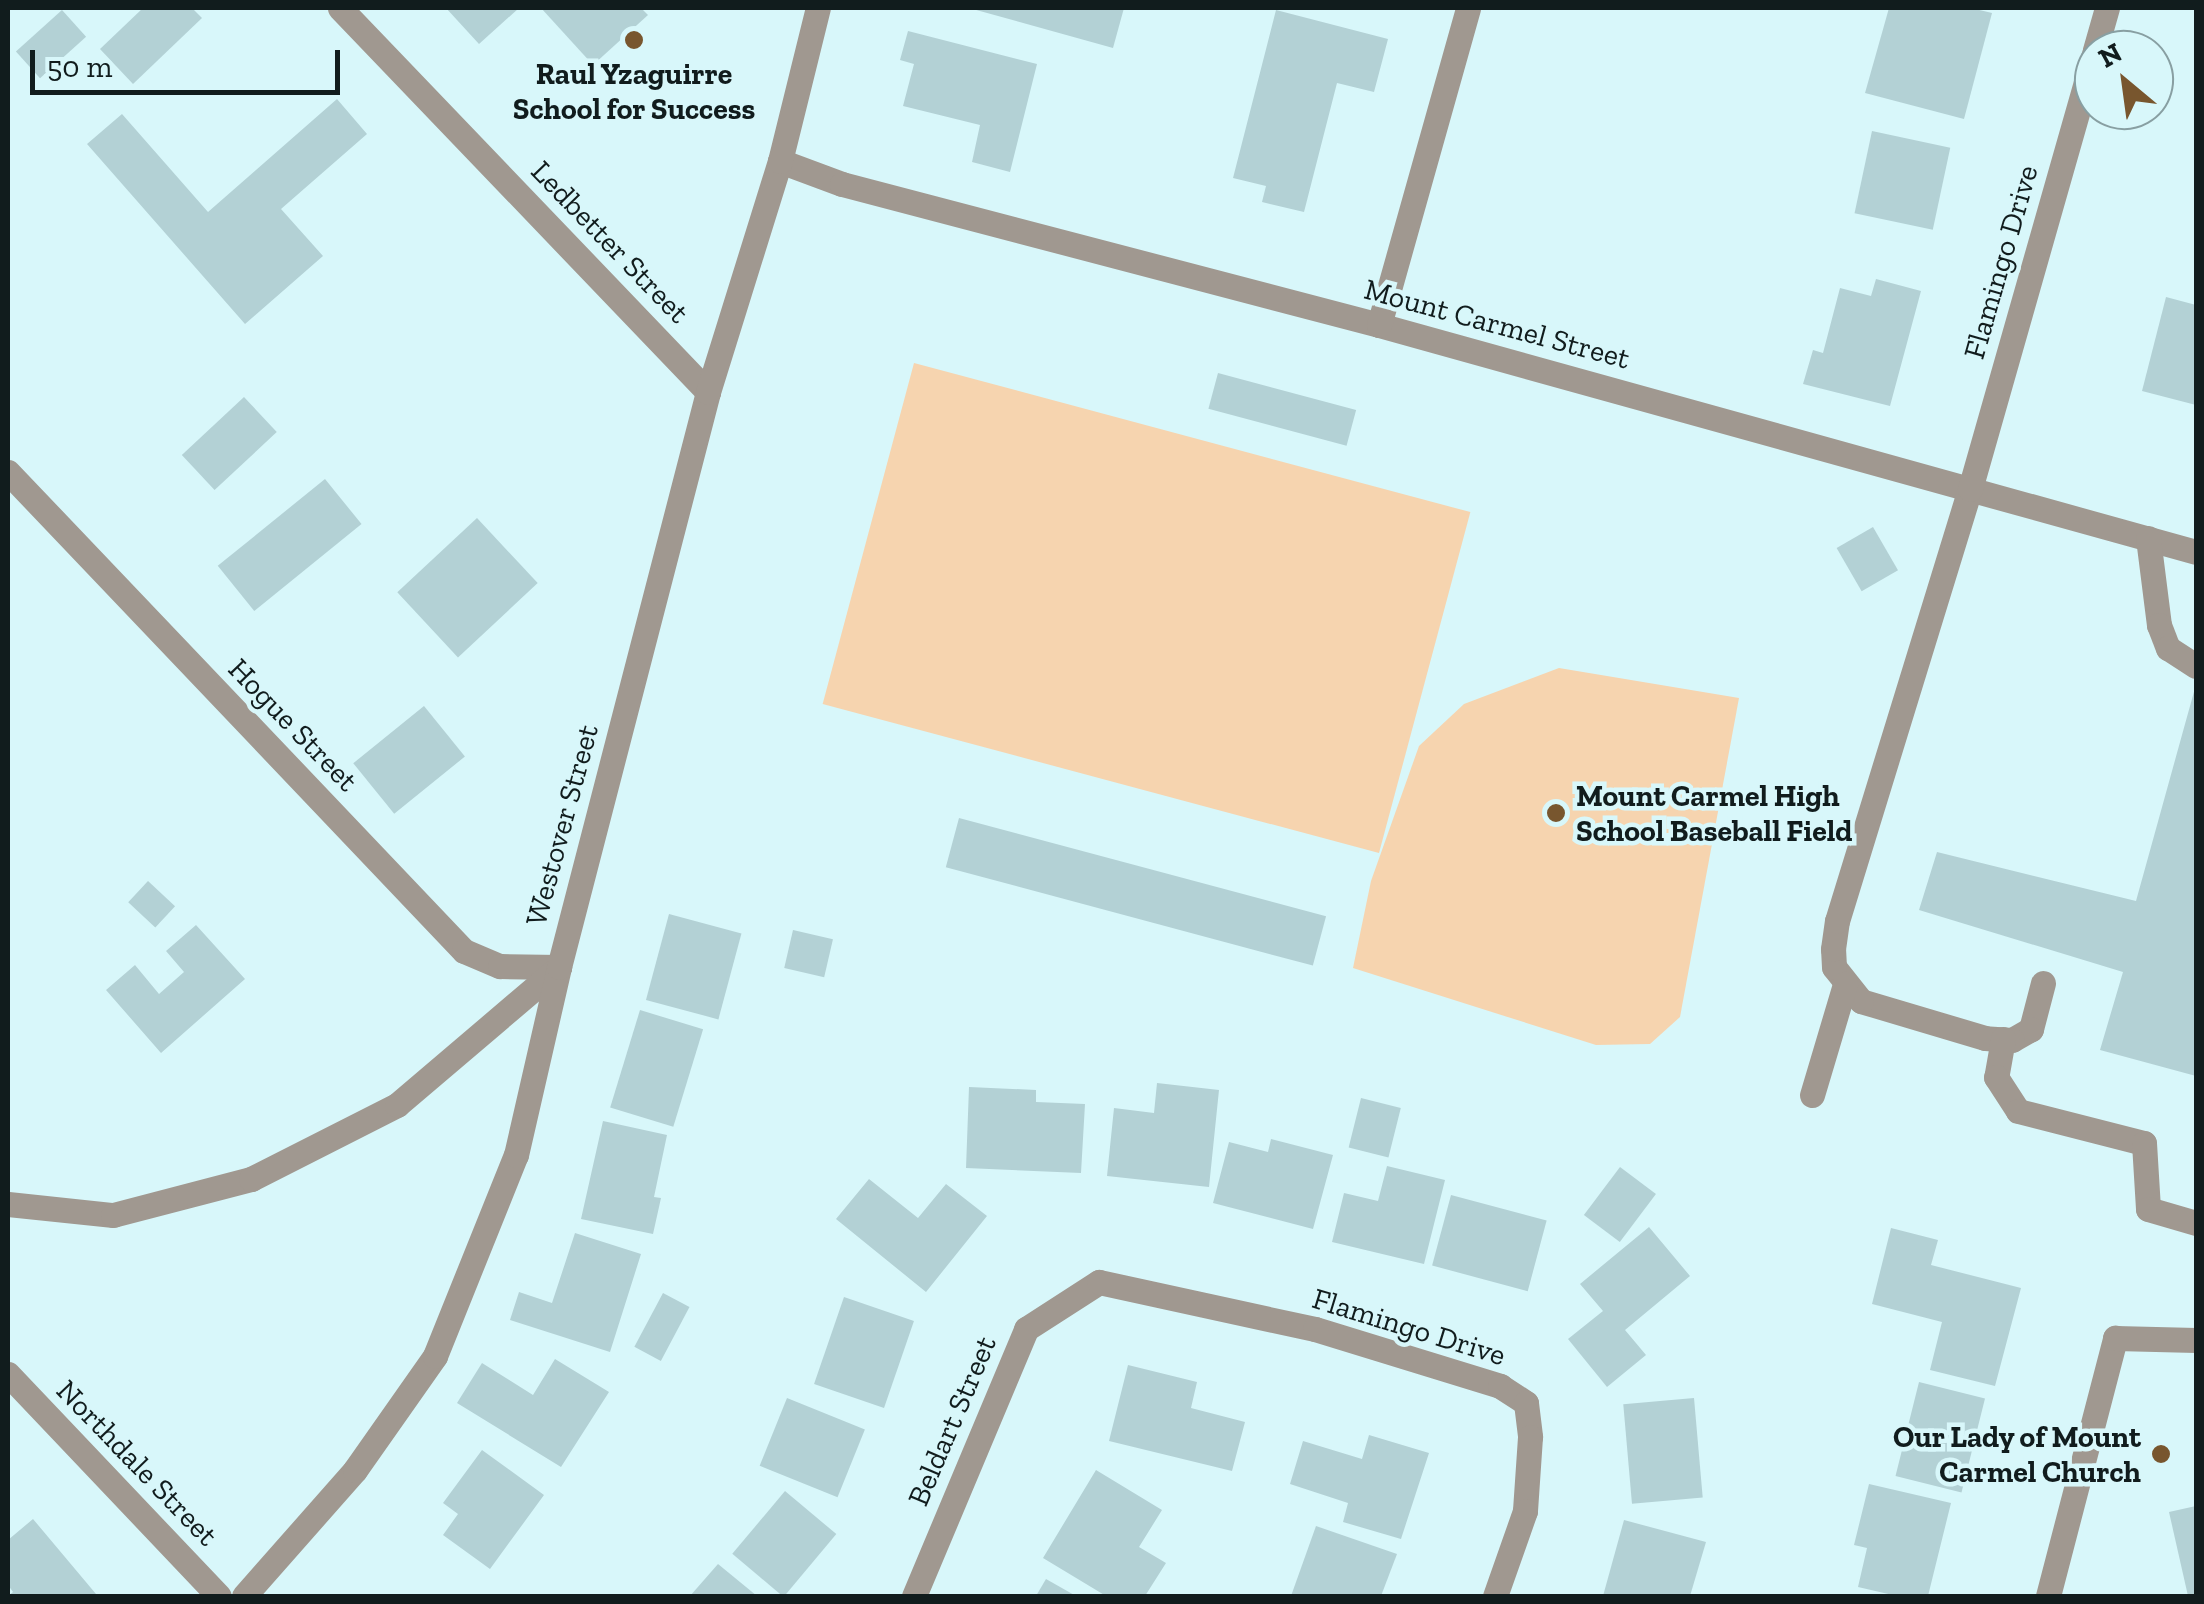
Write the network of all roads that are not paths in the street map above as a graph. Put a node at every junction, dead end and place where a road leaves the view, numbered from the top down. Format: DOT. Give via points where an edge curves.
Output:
graph roads {
  1 [pos="340,8"];
  2 [pos="818,8"];
  3 [pos="1468,8"];
  4 [pos="2074,122"];
  5 [pos="780,161"];
  6 [pos="1379,325"];
  7 [pos="708,392"];
  8 [pos="8,472"];
  9 [pos="1970,489"];
  10 [pos="2148,538"];
  11 [pos="2196,552"];
  12 [pos="2196,666"];
  13 [pos="559,967"];
  14 [pos="2043,982"];
  15 [pos="1845,984"];
  16 [pos="2003,1039"];
  17 [pos="1812,1096"];
  18 [pos="8,1204"];
  19 [pos="2196,1223"];
  20 [pos="1193,1303"];
  21 [pos="2196,1340"];
  22 [pos="8,1374"];
  23 [pos="219,1596"];
  24 [pos="244,1596"];
  25 [pos="914,1596"];
  26 [pos="1495,1596"];
  27 [pos="2048,1596"];
  1 -- 7 [label="street, Ledbetter Street"];
  2 -- 5 [label="street, Westover Street"];
  3 -- 6 [label="street"];
  4 -- 9 [label="street, Flamingo Drive"];
  5 -- 6 [label="street, Mount Carmel Street" via="842,184"];
  5 -- 7 [label="street, Westover Street"];
  6 -- 9 [label="street, Mount Carmel Street"];
  7 -- 13 [label="street, Westover Street"];
  8 -- 13 [label="street, Hogue Street" via="464,951 500,966"];
  9 -- 10 [label="street, Mount Carmel Street"];
  9 -- 15 [label="street, Flamingo Drive" via="1837,921 1834,966"];
  10 -- 11 [label="street, Mount Carmel Street"];
  10 -- 12 [label="street" via="2159,625 2168,648"];
  13 -- 18 [label="street" via="397,1105 251,1179 113,1215"];
  13 -- 24 [label="street, Westover Street" via="516,1155 435,1356 355,1470"];
  14 -- 16 [label="street" via="2031,1029"];
  15 -- 16 [label="street" via="1861,1001"];
  15 -- 17 [label="street"];
  16 -- 19 [label="street" via="1996,1077 2018,1111 2144,1142 2148,1209"];
  20 -- 25 [label="street, Beldart Street" via="1099,1282 1026,1329"];
  20 -- 26 [label="street, Flamingo Drive" via="1315,1329 1500,1386 1526,1403 1525,1511"];
  21 -- 27 [label="street" via="2115,1338"];
  22 -- 23 [label="street, Northdale Street"];
}
